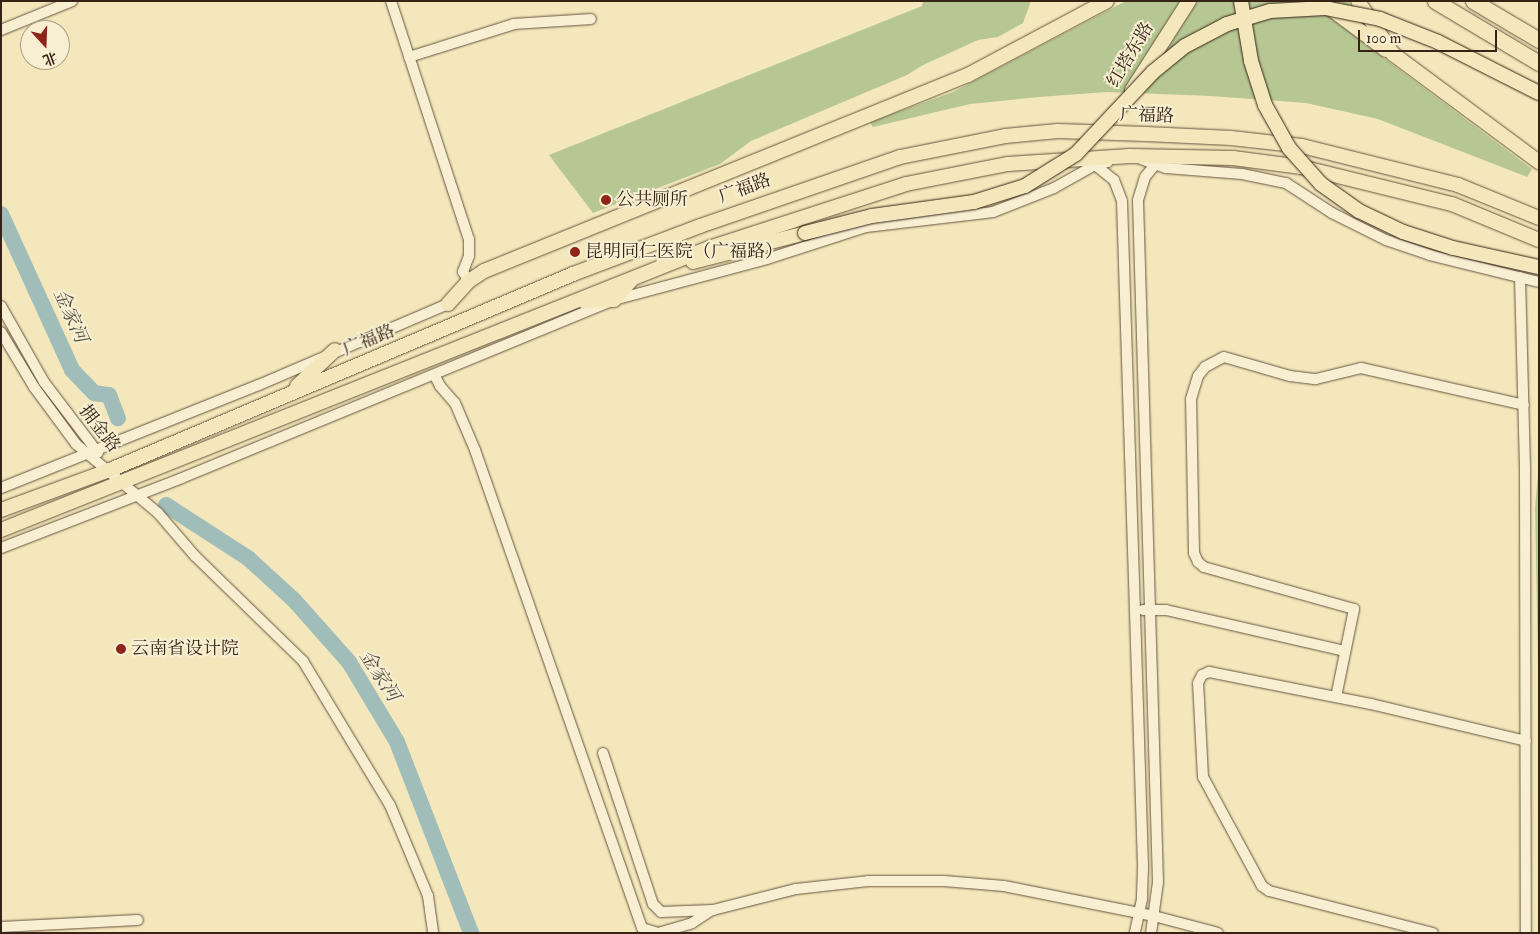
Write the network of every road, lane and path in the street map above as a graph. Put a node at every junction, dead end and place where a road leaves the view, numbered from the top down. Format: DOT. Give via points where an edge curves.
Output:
graph roads {
  1 [pos="72,1"];
  2 [pos="391,1"];
  3 [pos="1107,1"];
  4 [pos="1189,1"];
  5 [pos="1241,1"];
  6 [pos="1320,1"];
  7 [pos="1358,1"];
  8 [pos="1435,1"];
  9 [pos="1473,1"];
  10 [pos="591,20"];
  11 [pos="1,30"];
  12 [pos="1539,40"];
  13 [pos="1393,54"];
  14 [pos="408,57"];
  15 [pos="1539,63"];
  16 [pos="1539,93"];
  17 [pos="1122,105"];
  18 [pos="1130,156"];
  19 [pos="1166,156"];
  20 [pos="1070,159"];
  21 [pos="1539,162"];
  22 [pos="1154,164"];
  23 [pos="1095,165"];
  24 [pos="1539,218"];
  25 [pos="1539,240"];
  26 [pos="1539,268"];
  27 [pos="634,277"];
  28 [pos="1520,277"];
  29 [pos="469,281"];
  30 [pos="1539,282"];
  31 [pos="614,300"];
  32 [pos="570,302"];
  33 [pos="448,304"];
  34 [pos="1,306"];
  35 [pos="1126,324"];
  36 [pos="1141,324"];
  37 [pos="1,332"];
  38 [pos="335,350"];
  39 [pos="435,376"];
  40 [pos="291,392"];
  41 [pos="1524,405"];
  42 [pos="91,451"];
  43 [pos="110,470"];
  44 [pos="124,483"];
  45 [pos="1,488"];
  46 [pos="137,496"];
  47 [pos="1,510"];
  48 [pos="1,530"];
  49 [pos="1147,536"];
  50 [pos="1133,537"];
  51 [pos="1,548"];
  52 [pos="1149,609"];
  53 [pos="1137,610"];
  54 [pos="1345,651"];
  55 [pos="1336,697"];
  56 [pos="1526,741"];
  57 [pos="603,753"];
  58 [pos="713,910"];
  59 [pos="1140,913"];
  60 [pos="1154,916"];
  61 [pos="138,920"];
  62 [pos="1,927"];
  63 [pos="433,933"];
  64 [pos="1136,933"];
  65 [pos="1151,933"];
  66 [pos="1218,933"];
  67 [pos="1433,933"];
  68 [pos="1526,933"];
  1 -- 11 [label="street"];
  2 -- 14 [label="street"];
  3 -- 29 [label="main road" via="968,75 484,271"];
  4 -- 17 [label="main road, 红塔东路, bridge"];
  5 -- 26 [label="main road, bridge" via="1251,62 1265,105 1289,148 1321,184 1359,212 1408,234"];
  6 -- 13 [label="main road" via="1363,36"];
  7 -- 13 [label="main road"];
  8 -- 15 [label="highway"];
  9 -- 12 [label="highway"];
  10 -- 14 [label="street" via="563,18 514,24"];
  13 -- 21 [label="main road"];
  14 -- 29 [label="street" via="469,239 463,272"];
  16 -- 17 [label="main road, bridge" via="1406,28 1352,13 1304,8 1252,16 1205,34 1163,63"];
  17 -- 27 [label="main road, bridge" via="1066,162 1013,191 974,202 872,216"];
  18 -- 19 [label="main road"];
  18 -- 20 [label="main road"];
  18 -- 22 [label="street"];
  18 -- 23 [label="street"];
  19 -- 22 [label="street"];
  19 -- 25 [label="main road" via="1233,158 1337,174 1452,204"];
  20 -- 23 [label="street"];
  20 -- 27 [label="main road" via="1008,164 906,184 787,221"];
  22 -- 28 [label="street" via="1286,183 1332,213 1386,240"];
  22 -- 36 [label="street" via="1145,177 1138,200"];
  23 -- 31 [label="street" via="1054,188 992,212 914,220 838,234 767,259"];
  23 -- 35 [label="street" via="1114,180 1122,200"];
  24 -- 40 [label="main road, 广福路" via="1458,185 1302,146 1231,138 1146,134 1058,132 1004,136 900,157 836,176 573,274"];
  27 -- 31 [label="main road"];
  27 -- 32 [label="main road"];
  28 -- 30 [label="street"];
  28 -- 41 [label="street"];
  29 -- 33 [label="main road"];
  31 -- 32 [label="main road"];
  31 -- 39 [label="street"];
  32 -- 44 [label="main road"];
  33 -- 38 [label="street"];
  34 -- 42 [label="street, 拥金路" via="44,382"];
  35 -- 36 [label="street"];
  35 -- 50 [label="street"];
  36 -- 49 [label="street"];
  37 -- 42 [label="street, 拥金路" via="48,407"];
  38 -- 40 [label="main road"];
  38 -- 42 [label="street" via="259,385"];
  39 -- 46 [label="street"];
  39 -- 58 [label="street" via="455,403 475,450 642,928 658,932 692,923"];
  40 -- 43 [label="main road, 广福路" via="249,414"];
  41 -- 54 [label="street" via="1361,368 1316,379 1290,376 1224,357 1205,366 1198,376 1191,399 1194,553 1198,562 1204,567 1354,609"];
  41 -- 56 [label="street"];
  42 -- 43 [label="street, 拥金路"];
  42 -- 45 [label="street"];
  43 -- 44 [label="street, 拥金路"];
  43 -- 47 [label="main road, 广福路"];
  44 -- 46 [label="street, 拥金路"];
  44 -- 48 [label="main road"];
  46 -- 51 [label="street"];
  46 -- 63 [label="street, 拥金路" via="158,513 195,556 303,661 390,805 428,896"];
  49 -- 50 [label="street"];
  49 -- 52 [label="street"];
  50 -- 53 [label="street"];
  52 -- 53 [label="street"];
  52 -- 54 [label="street" via="1166,610"];
  52 -- 60 [label="street" via="1158,882"];
  53 -- 59 [label="street" via="1143,867"];
  54 -- 55 [label="street"];
  55 -- 56 [label="street"];
  55 -- 67 [label="street" via="1209,672 1202,675 1198,682 1203,777 1254,877 1269,891"];
  56 -- 68 [label="street"];
  57 -- 58 [label="street" via="653,904 661,912"];
  58 -- 59 [label="street" via="796,888 868,881 944,880 1004,886"];
  59 -- 60 [label="street"];
  59 -- 64 [label="street"];
  60 -- 65 [label="street"];
  60 -- 66 [label="street"];
  61 -- 62 [label="street"];
}
